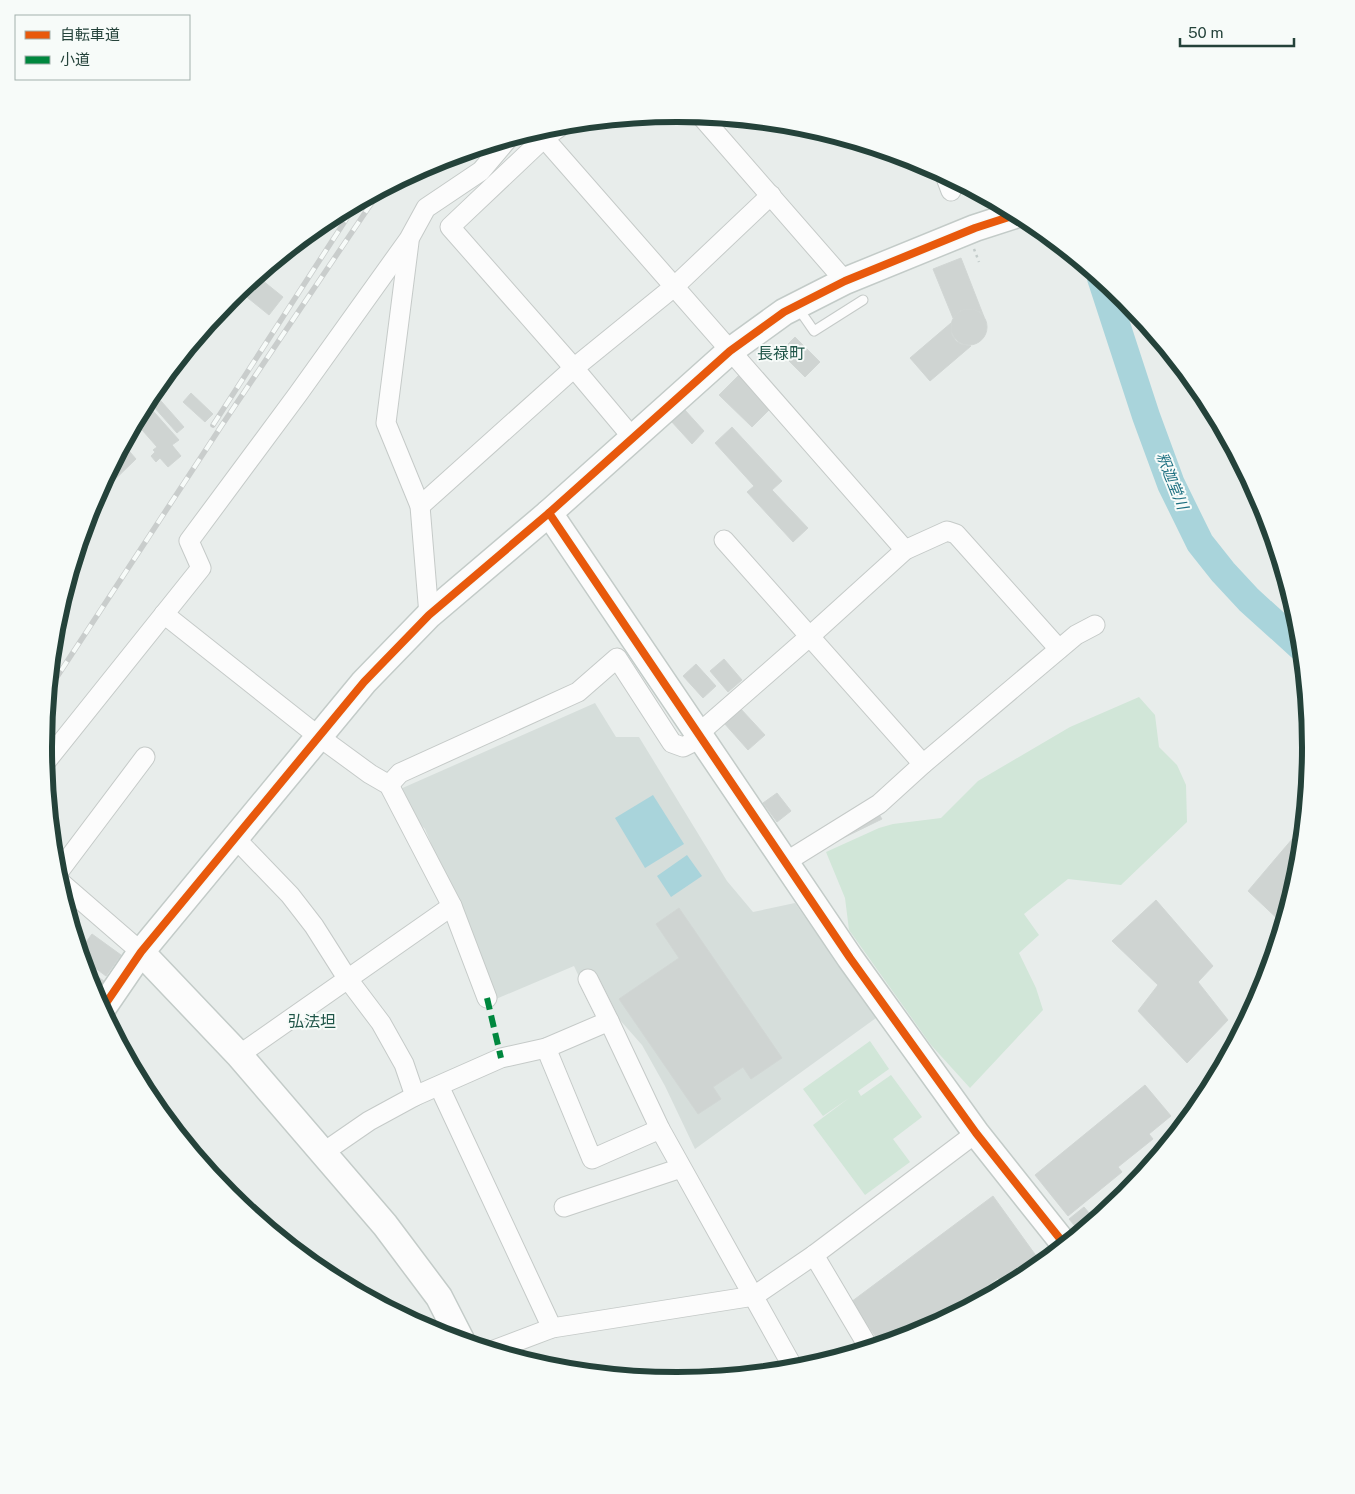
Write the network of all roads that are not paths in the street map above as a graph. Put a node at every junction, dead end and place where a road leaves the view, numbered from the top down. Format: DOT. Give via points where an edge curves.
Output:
graph roads {
  1 [pos="707,123"];
  2 [pos="547,136"];
  3 [pos="544,138"];
  4 [pos="502,147"];
  5 [pos="771,195"];
  6 [pos="426,208"];
  7 [pos="1008,217"];
  8 [pos="450,227"];
  9 [pos="409,239"];
  10 [pos="845,281"];
  11 [pos="675,286"];
  12 [pos="863,300"];
  13 [pos="796,306"];
  14 [pos="730,351"];
  15 [pos="574,368"];
  16 [pos="632,438"];
  17 [pos="420,506"];
  18 [pos="549,513"];
  19 [pos="724,540"];
  20 [pos="905,550"];
  21 [pos="164,614"];
  22 [pos="429,615"];
  23 [pos="1095,625"];
  24 [pos="809,637"];
  25 [pos="1059,649"];
  26 [pos="318,736"];
  27 [pos="699,736"];
  28 [pos="52,754"];
  29 [pos="145,757"];
  30 [pos="923,764"];
  31 [pos="389,785"];
  32 [pos="235,838"];
  33 [pos="784,863"];
  34 [pos="64,864"];
  35 [pos="70,890"];
  36 [pos="452,906"];
  37 [pos="141,952"];
  38 [pos="347,978"];
  39 [pos="588,979"];
  40 [pos="487,998"];
  41 [pos="107,1002"];
  42 [pos="609,1021"];
  43 [pos="546,1048"];
  44 [pos="240,1055"];
  45 [pos="439,1086"];
  46 [pos="415,1096"];
  47 [pos="660,1129"];
  48 [pos="976,1133"];
  49 [pos="324,1152"];
  50 [pos="681,1168"];
  51 [pos="564,1207"];
  52 [pos="1061,1240"];
  53 [pos="814,1255"];
  54 [pos="754,1296"];
  55 [pos="552,1328"];
  56 [pos="456,1331"];
  57 [pos="866,1343"];
  58 [pos="502,1347"];
  59 [pos="790,1362"];
  1 -- 5 [label="street"];
  2 -- 3 [label="street"];
  3 -- 8 [label="street"];
  3 -- 11 [label="street"];
  4 -- 6 [label="street" via="481,171"];
  5 -- 10 [label="street"];
  5 -- 11 [label="street"];
  6 -- 8 [label="street"];
  6 -- 9 [label="street"];
  7 -- 10 [label="street"];
  8 -- 15 [label="street"];
  9 -- 17 [label="street" via="386,424"];
  9 -- 21 [label="street" via="189,541 201,568"];
  10 -- 13 [label="street"];
  11 -- 14 [label="street"];
  11 -- 15 [label="street"];
  12 -- 13 [label="lane" via="814,331"];
  13 -- 14 [label="street"];
  14 -- 16 [label="street"];
  14 -- 20 [label="street"];
  15 -- 16 [label="street"];
  15 -- 17 [label="street"];
  16 -- 18 [label="street"];
  17 -- 22 [label="street"];
  18 -- 22 [label="street"];
  18 -- 27 [label="street"];
  19 -- 24 [label="street"];
  20 -- 24 [label="street"];
  20 -- 25 [label="street" via="946,531 956,534"];
  21 -- 26 [label="street"];
  21 -- 28 [label="street"];
  22 -- 26 [label="street" via="364,682"];
  23 -- 25 [label="street" via="1076,634"];
  24 -- 27 [label="street"];
  24 -- 30 [label="street"];
  25 -- 30 [label="street"];
  26 -- 31 [label="street"];
  26 -- 32 [label="street"];
  27 -- 31 [label="street" via="683,747 672,743 617,658 578,692 400,773"];
  27 -- 33 [label="street"];
  29 -- 34 [label="street"];
  30 -- 33 [label="street" via="879,804"];
  31 -- 36 [label="street"];
  32 -- 37 [label="street"];
  32 -- 38 [label="street" via="290,895"];
  33 -- 48 [label="street"];
  35 -- 37 [label="street"];
  36 -- 38 [label="street"];
  36 -- 40 [label="street"];
  37 -- 41 [label="street"];
  37 -- 44 [label="street"];
  38 -- 44 [label="street"];
  38 -- 46 [label="street" via="381,1023 404,1064"];
  39 -- 42 [label="street"];
  42 -- 43 [label="street"];
  42 -- 47 [label="street"];
  43 -- 45 [label="street" via="501,1058"];
  43 -- 47 [label="street" via="592,1159"];
  44 -- 49 [label="street"];
  45 -- 46 [label="street"];
  45 -- 55 [label="street"];
  46 -- 49 [label="street" via="369,1120"];
  47 -- 50 [label="street"];
  48 -- 52 [label="street"];
  48 -- 53 [label="street"];
  49 -- 56 [label="street" via="439,1297"];
  50 -- 51 [label="street"];
  50 -- 54 [label="street"];
  53 -- 54 [label="street"];
  53 -- 57 [label="street"];
  54 -- 55 [label="street"];
  54 -- 59 [label="street"];
  55 -- 58 [label="street"];
}
